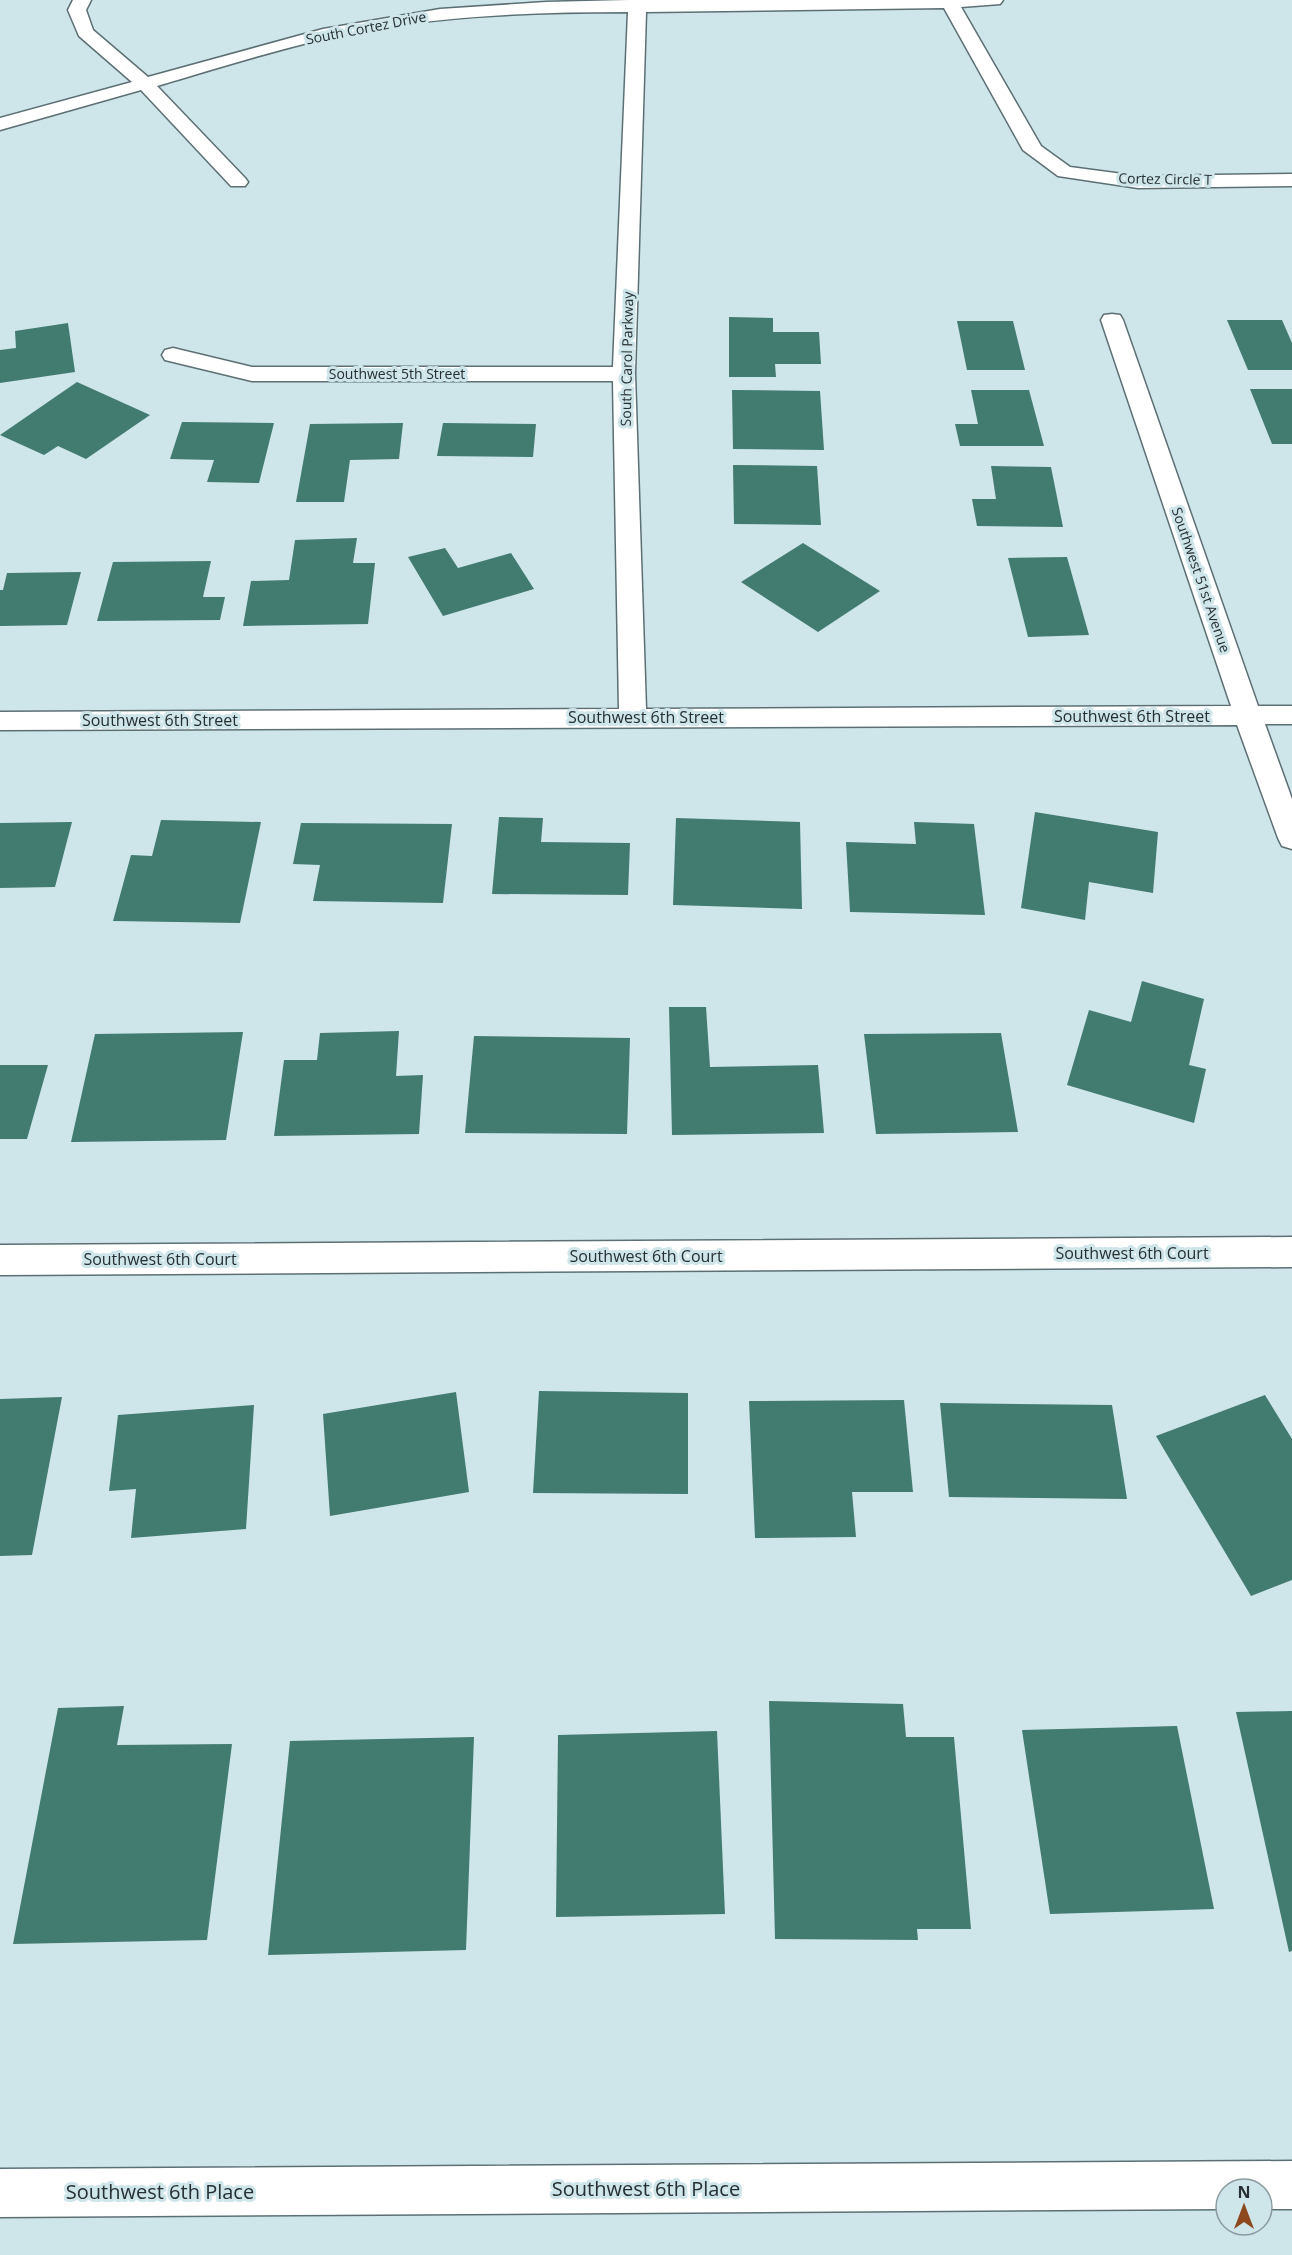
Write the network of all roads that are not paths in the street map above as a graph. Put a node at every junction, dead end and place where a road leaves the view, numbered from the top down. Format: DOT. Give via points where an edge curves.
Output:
graph roads {
  1 [pos="82,0"];
  2 [pos="994,0"];
  3 [pos="637,3"];
  4 [pos="951,5"];
  5 [pos="144,83"];
  6 [pos="0,123"];
  7 [pos="1292,180"];
  8 [pos="238,182"];
  9 [pos="1112,320"];
  10 [pos="173,356"];
  11 [pos="624,374"];
  12 [pos="1248,716"];
  13 [pos="1292,716"];
  14 [pos="633,717"];
  15 [pos="0,721"];
  16 [pos="1292,838"];
  17 [pos="1292,1252"];
  18 [pos="0,1260"];
  19 [pos="1292,2185"];
  20 [pos="0,2193"];
  1 -- 5 [label="street" via="77,10 84,32"];
  2 -- 4 [label="street, South Cortez Drive"];
  3 -- 4 [label="street, South Cortez Drive"];
  3 -- 5 [label="street, South Cortez Drive" via="499,9 393,20 323,34"];
  3 -- 11 [label="street, South Carol Parkway"];
  4 -- 7 [label="street, Cortez Circle T" via="1033,150 1065,172 1138,182"];
  5 -- 6 [label="street, South Cortez Drive"];
  5 -- 8 [label="street"];
  9 -- 12 [label="street, Southwest 51st Avenue"];
  10 -- 11 [label="street, Southwest 5th Street" via="252,374"];
  11 -- 14 [label="street, South Carol Parkway"];
  12 -- 13 [label="street, Southwest 6th Street"];
  12 -- 14 [label="street, Southwest 6th Street"];
  12 -- 16 [label="street, Southwest 51st Avenue"];
  14 -- 15 [label="street, Southwest 6th Street"];
  17 -- 18 [label="street, Southwest 6th Court"];
  19 -- 20 [label="street, Southwest 6th Place"];
}
